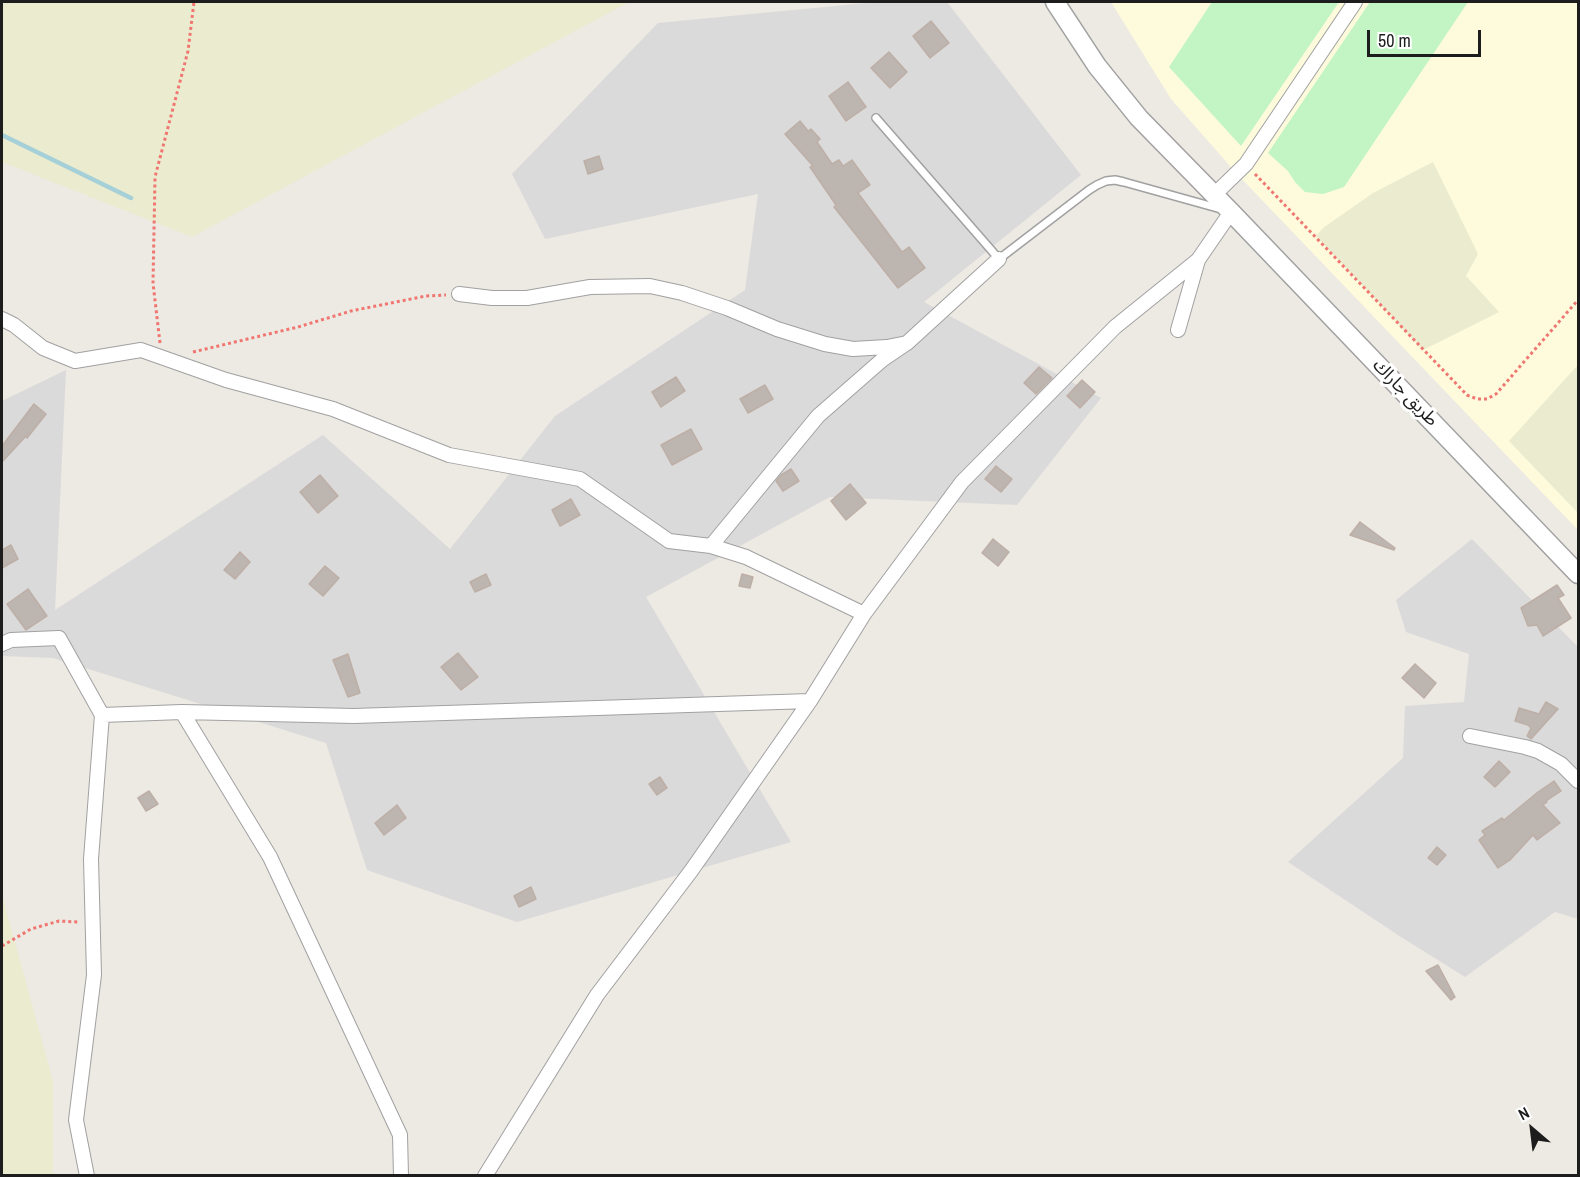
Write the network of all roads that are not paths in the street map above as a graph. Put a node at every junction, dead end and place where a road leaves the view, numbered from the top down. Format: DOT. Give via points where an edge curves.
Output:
graph roads {
  1 [pos="1055,2"];
  2 [pos="1355,2"];
  3 [pos="876,118"];
  4 [pos="1214,195"];
  5 [pos="1231,212"];
  6 [pos="999,259"];
  7 [pos="1198,260"];
  8 [pos="459,294"];
  9 [pos="2,319"];
  10 [pos="1178,330"];
  11 [pos="907,343"];
  12 [pos="711,546"];
  13 [pos="1578,574"];
  14 [pos="864,614"];
  15 [pos="2,644"];
  16 [pos="810,701"];
  17 [pos="182,712"];
  18 [pos="102,715"];
  19 [pos="1470,736"];
  20 [pos="1578,781"];
  21 [pos="87,1176"];
  22 [pos="401,1176"];
  23 [pos="485,1176"];
  1 -- 4 [label="street, طريق جاراك" via="1119,94"];
  2 -- 4 [label="street" via="1246,165"];
  3 -- 6 [label="lane"];
  4 -- 5 [label="street, طريق جاراك"];
  5 -- 6 [label="lane" via="1124,182 1106,181"];
  5 -- 7 [label="street"];
  5 -- 13 [label="street, طريق جاراك"];
  6 -- 11 [label="street"];
  7 -- 10 [label="street"];
  7 -- 14 [label="street" via="1115,327 962,482"];
  8 -- 11 [label="street" via="527,298 590,287 650,286 682,292 825,344 853,349"];
  9 -- 12 [label="street" via="43,348 75,361 141,350 226,380 333,409 449,455 580,479 669,541"];
  11 -- 12 [label="street" via="818,416"];
  12 -- 14 [label="street" via="746,557"];
  14 -- 16 [label="street"];
  15 -- 18 [label="street" via="11,640 59,638"];
  16 -- 17 [label="street" via="354,716"];
  16 -- 23 [label="street" via="691,871 597,995"];
  17 -- 18 [label="street"];
  17 -- 22 [label="street" via="270,857 400,1135"];
  18 -- 21 [label="street" via="91,860 94,975 76,1120"];
  19 -- 20 [label="street" via="1538,751"];
}
